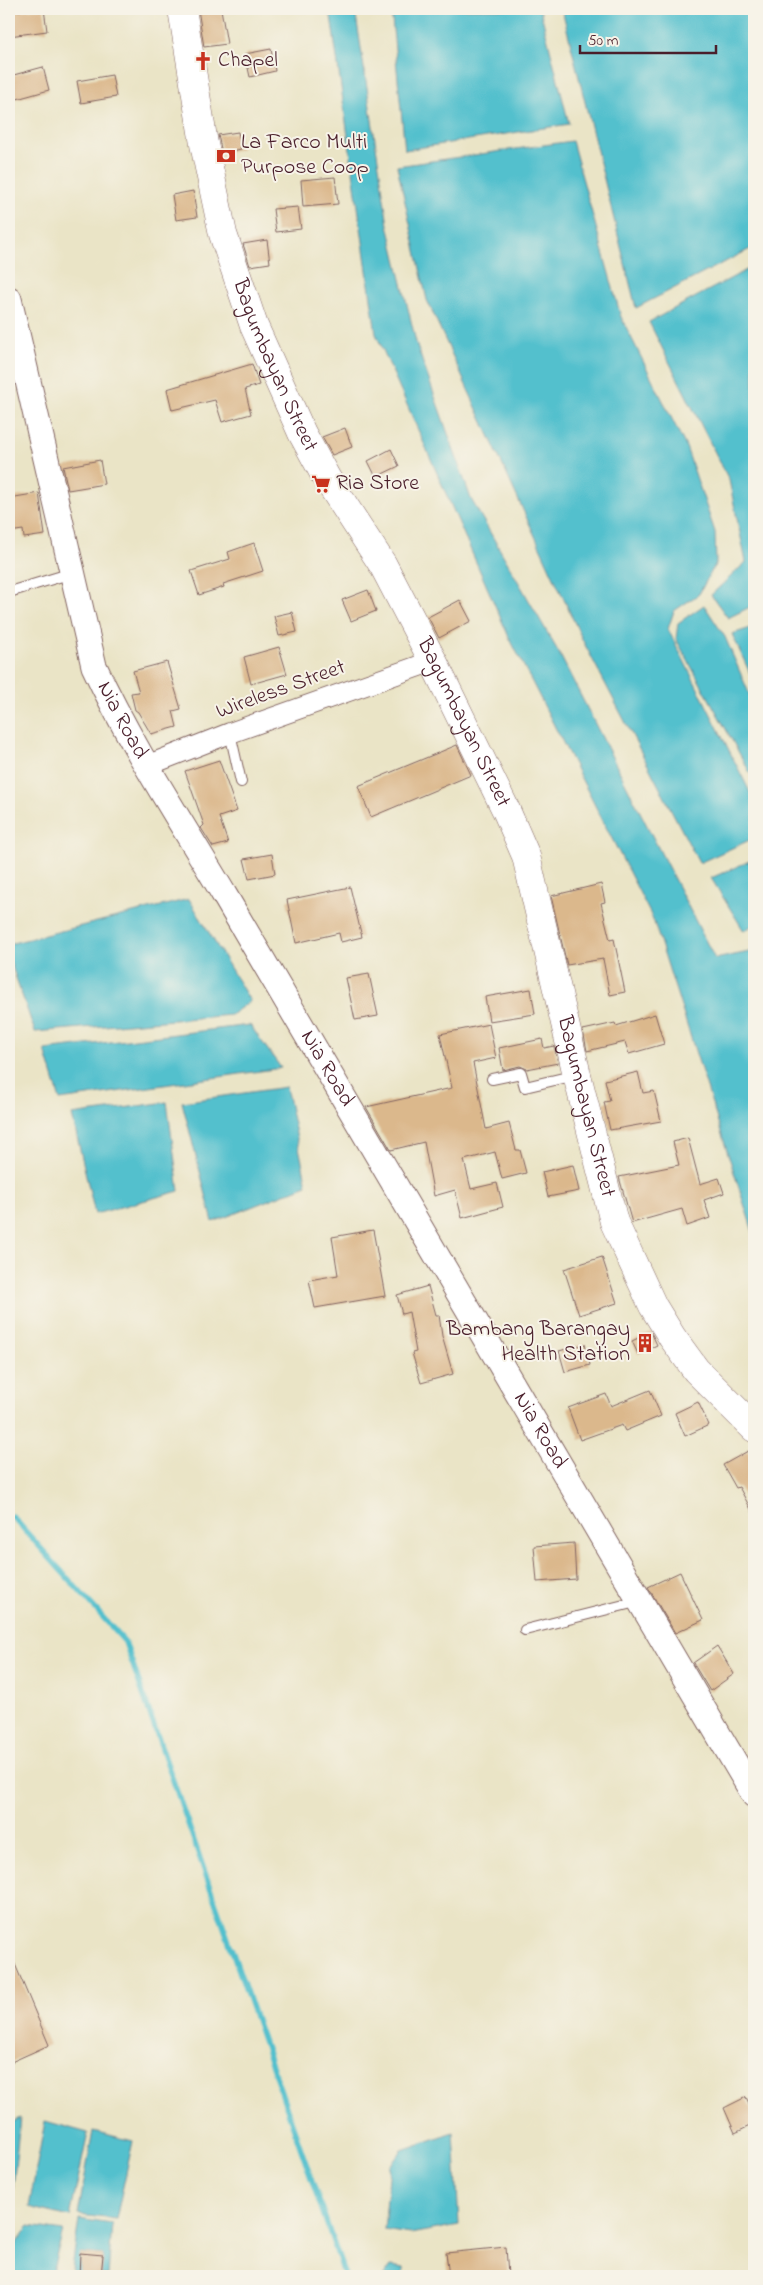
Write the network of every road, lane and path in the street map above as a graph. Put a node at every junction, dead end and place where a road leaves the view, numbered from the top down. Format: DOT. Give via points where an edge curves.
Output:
graph roads {
  1 [pos="182,9"];
  2 [pos="9,299"];
  3 [pos="73,573"];
  4 [pos="9,592"];
  5 [pos="433,661"];
  6 [pos="230,732"];
  7 [pos="146,766"];
  8 [pos="241,782"];
  9 [pos="577,1075"];
  10 [pos="492,1079"];
  11 [pos="754,1428"];
  12 [pos="640,1601"];
  13 [pos="526,1630"];
  14 [pos="754,1795"];
  1 -- 5 [label="main road, Bagumbayan Street" via="204,144 223,234 254,326 302,434 383,565"];
  2 -- 3 [label="street, Nia Road"];
  3 -- 4 [label="lane"];
  3 -- 7 [label="street, Nia Road" via="94,666"];
  5 -- 6 [label="street, Wireless Street"];
  5 -- 9 [label="main road, Bagumbayan Street" via="526,856"];
  6 -- 7 [label="street, Wireless Street"];
  6 -- 8 [label="lane"];
  7 -- 12 [label="street, Nia Road"];
  9 -- 10 [label="lane" via="525,1087 521,1073"];
  9 -- 11 [label="main road, Bagumbayan Street" via="614,1222 653,1306 696,1370"];
  12 -- 13 [label="lane"];
  12 -- 14 [label="street, Nia Road"];
}
